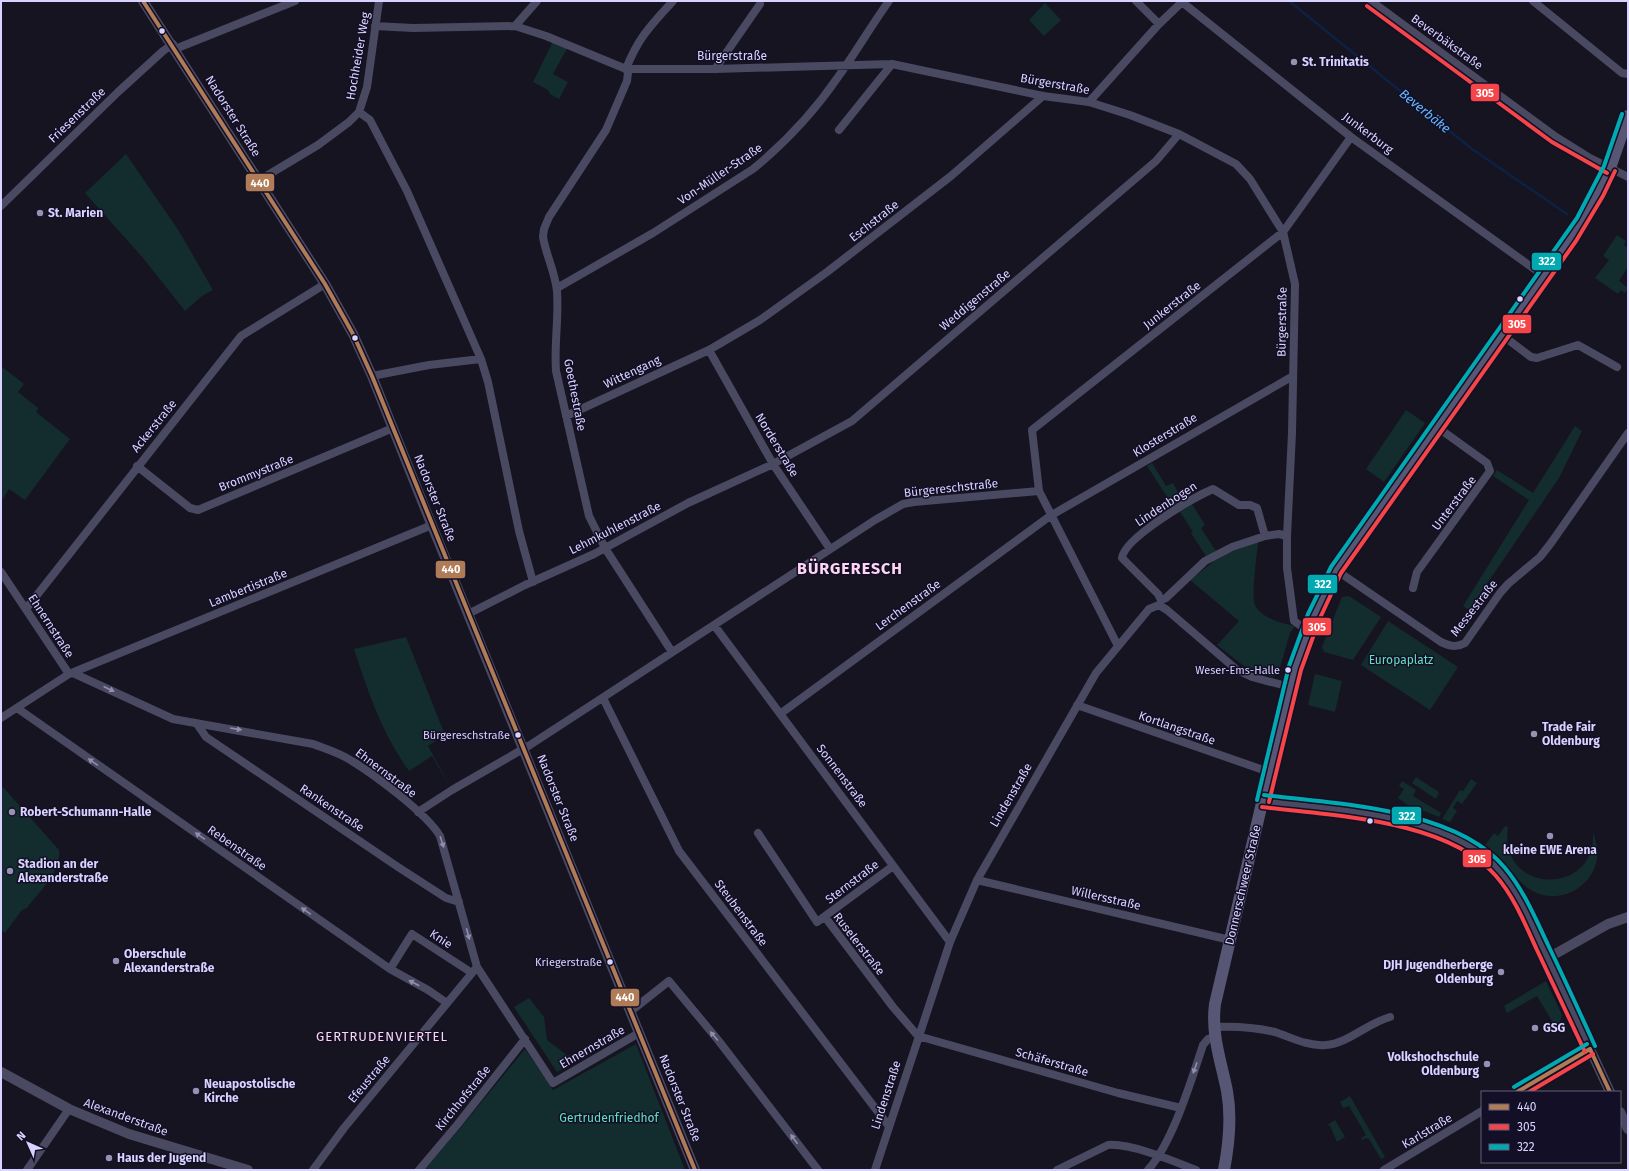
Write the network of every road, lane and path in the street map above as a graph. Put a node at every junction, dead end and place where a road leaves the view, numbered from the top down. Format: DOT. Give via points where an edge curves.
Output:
graph roads {
  1 [pos="143,1"];
  2 [pos="295,1"];
  3 [pos="379,1"];
  4 [pos="537,1"];
  5 [pos="673,1"];
  6 [pos="890,1"];
  7 [pos="1136,1"];
  8 [pos="1182,1"];
  9 [pos="1371,1"];
  10 [pos="1533,1"];
  11 [pos="760,4"];
  12 [pos="1159,24"];
  13 [pos="375,26"];
  14 [pos="515,26"];
  15 [pos="174,46"];
  16 [pos="846,64"];
  17 [pos="892,64"];
  18 [pos="626,69"];
  19 [pos="715,70"];
  20 [pos="1628,74"];
  21 [pos="1043,96"];
  22 [pos="1089,102"];
  23 [pos="359,112"];
  24 [pos="1628,116"];
  25 [pos="839,130"];
  26 [pos="1179,134"];
  27 [pos="1351,137"];
  28 [pos="1610,168"];
  29 [pos="1628,176"];
  30 [pos="258,181"];
  31 [pos="1,206"];
  32 [pos="1283,232"];
  33 [pos="1544,276"];
  34 [pos="325,284"];
  35 [pos="557,288"];
  36 [pos="1502,335"];
  37 [pos="709,350"];
  38 [pos="481,359"];
  39 [pos="1617,367"];
  40 [pos="372,376"];
  41 [pos="1293,376"];
  42 [pos="566,416"];
  43 [pos="1437,427"];
  44 [pos="393,428"];
  45 [pos="1628,432"];
  46 [pos="773,464"];
  47 [pos="137,466"];
  48 [pos="1039,491"];
  49 [pos="1050,516"];
  50 [pos="432,525"];
  51 [pos="1265,536"];
  52 [pos="1287,536"];
  53 [pos="605,548"];
  54 [pos="830,549"];
  55 [pos="1336,570"];
  56 [pos="1,572"];
  57 [pos="532,582"];
  58 [pos="1413,588"];
  59 [pos="1160,603"];
  60 [pos="26,609"];
  61 [pos="468,614"];
  62 [pos="714,625"];
  63 [pos="1308,631"];
  64 [pos="1118,646"];
  65 [pos="672,652"];
  66 [pos="71,674"];
  67 [pos="1290,687"];
  68 [pos="603,698"];
  69 [pos="1077,705"];
  70 [pos="17,708"];
  71 [pos="780,714"];
  72 [pos="1,718"];
  73 [pos="198,724"];
  74 [pos="524,749"];
  75 [pos="1270,772"];
  76 [pos="1263,802"];
  77 [pos="418,812"];
  78 [pos="758,833"];
  79 [pos="893,866"];
  80 [pos="977,880"];
  81 [pos="460,902"];
  82 [pos="825,917"];
  83 [pos="1628,917"];
  84 [pos="1230,940"];
  85 [pos="950,942"];
  86 [pos="1548,958"];
  87 [pos="390,970"];
  88 [pos="474,970"];
  89 [pos="448,1003"];
  90 [pos="631,1011"];
  91 [pos="1390,1017"];
  92 [pos="1214,1032"];
  93 [pos="639,1033"];
  94 [pos="918,1036"];
  95 [pos="525,1039"];
  96 [pos="1590,1049"];
  97 [pos="1,1072"];
  98 [pos="1519,1091"];
  99 [pos="1610,1091"];
  100 [pos="1181,1108"];
  101 [pos="69,1109"];
  102 [pos="1481,1112"];
  103 [pos="1621,1114"];
  104 [pos="888,1125"];
  105 [pos="1628,1129"];
  106 [pos="1159,1156"];
  107 [pos="27,1170"];
  108 [pos="248,1170"];
  109 [pos="313,1170"];
  110 [pos="419,1170"];
  111 [pos="696,1170"];
  112 [pos="818,1170"];
  113 [pos="875,1170"];
  114 [pos="1057,1170"];
  115 [pos="1148,1170"];
  116 [pos="1196,1170"];
  117 [pos="1224,1170"];
  118 [pos="1384,1170"];
  1 -- 15 [label="street, Nadorster Straße"];
  2 -- 15 [label="street, Friesenstraße"];
  3 -- 13 [label="street, Hochheider Weg"];
  4 -- 14 [label="street"];
  5 -- 18 [label="street, Goethestraße" via="638,40"];
  6 -- 16 [label="street, Von-Müller-Straße"];
  7 -- 12 [label="street"];
  8 -- 12 [label="street"];
  8 -- 27 [label="street, Junkerburg"];
  9 -- 28 [label="street, Beverbäkstraße" via="1556,137"];
  10 -- 20 [label="street" via="1622,73"];
  11 -- 19 [label="street"];
  12 -- 22 [label="street"];
  13 -- 14 [label="street, Bürgerstraße"];
  13 -- 23 [label="street, Hochheider Weg" via="367,87"];
  14 -- 18 [label="street, Bürgerstraße"];
  15 -- 30 [label="street, Nadorster Straße"];
  15 -- 31 [label="street, Friesenstraße" via="163,51 118,92"];
  16 -- 17 [label="street, Bürgerstraße"];
  16 -- 19 [label="street, Bürgerstraße"];
  16 -- 35 [label="street, Von-Müller-Straße" via="798,127 753,169 653,233"];
  17 -- 21 [label="street, Bürgerstraße"];
  17 -- 25 [label="street"];
  18 -- 19 [label="street, Bürgerstraße"];
  18 -- 35 [label="street, Goethestraße" via="627,81 606,130 549,217 544,229 544,246"];
  21 -- 22 [label="street, Bürgerstraße"];
  21 -- 37 [label="street, Eschstraße" via="951,176 827,272 760,320"];
  22 -- 26 [label="street, Bürgerstraße"];
  23 -- 30 [label="street, Hochheider Weg" via="318,145"];
  23 -- 38 [label="street" via="370,120 407,191"];
  24 -- 28 [label="main road, Donnerschweer Straße"];
  26 -- 32 [label="street, Bürgerstraße" via="1236,164 1250,179"];
  26 -- 46 [label="street, Weddigenstraße" via="1156,161 852,420"];
  27 -- 32 [label="street, Junkerstraße"];
  27 -- 33 [label="street, Junkerburg"];
  28 -- 29 [label="street, Beverbäkstraße"];
  28 -- 33 [label="main road, Donnerschweer Straße" via="1582,221"];
  30 -- 34 [label="street, Nadorster Straße"];
  32 -- 41 [label="street, Bürgerstraße" via="1295,284"];
  32 -- 48 [label="street, Junkerstraße" via="1032,430"];
  33 -- 36 [label="main road, Donnerschweer Straße"];
  34 -- 40 [label="street, Nadorster Straße" via="353,334"];
  34 -- 47 [label="street, Ackerstraße" via="241,336"];
  35 -- 42 [label="street, Goethestraße" via="555,355"];
  36 -- 39 [label="street" via="1531,357 1537,358 1578,345"];
  36 -- 43 [label="main road, Donnerschweer Straße"];
  37 -- 42 [label="street, Wittengang"];
  37 -- 46 [label="street, Norderstraße"];
  38 -- 40 [label="street" via="429,365"];
  38 -- 57 [label="street"];
  40 -- 44 [label="street, Nadorster Straße"];
  41 -- 49 [label="street, Klosterstraße"];
  41 -- 52 [label="street, Bürgerstraße"];
  42 -- 53 [label="street, Goethestraße" via="589,516"];
  43 -- 55 [label="main road, Donnerschweer Straße"];
  43 -- 58 [label="street, Unterstraße" via="1487,463 1490,471 1417,572"];
  44 -- 47 [label="street, Brommystraße" via="198,510 190,508"];
  44 -- 50 [label="street, Nadorster Straße"];
  45 -- 55 [label="street, Messestraße" via="1540,557 1508,584 1465,643 1458,647 1441,642"];
  46 -- 53 [label="street, Lehmkuhlenstraße" via="688,503"];
  46 -- 54 [label="street, Norderstraße"];
  47 -- 60 [label="street, Ackerstraße"];
  48 -- 49 [label="street"];
  48 -- 54 [label="street, Bürgereschstraße" via="904,504"];
  49 -- 64 [label="street"];
  49 -- 71 [label="street, Lerchenstraße"];
  50 -- 61 [label="street, Nadorster Straße"];
  50 -- 66 [label="street, Lambertistraße"];
  51 -- 52 [label="street"];
  51 -- 59 [label="street" via="1232,547 1205,561"];
  51 -- 59 [label="street, Lindenbogen" via="1257,508 1239,505 1214,489 1154,524 1122,553 1122,558 1158,594"];
  52 -- 63 [label="street, Bürgerstraße" via="1294,621"];
  53 -- 57 [label="street, Lehmkuhlenstraße"];
  53 -- 65 [label="street, Goethestraße"];
  54 -- 62 [label="street, Bürgereschstraße"];
  55 -- 63 [label="main road, Donnerschweer Straße"];
  56 -- 60 [label="street, Ehnernstraße"];
  57 -- 61 [label="street, Lehmkuhlenstraße"];
  59 -- 64 [label="street, Lindenstraße" via="1149,610"];
  59 -- 67 [label="street" via="1237,670 1252,677"];
  60 -- 66 [label="street, Ehnernstraße"];
  61 -- 74 [label="street, Nadorster Straße"];
  62 -- 65 [label="street, Bürgereschstraße"];
  62 -- 71 [label="street, Sonnenstraße"];
  63 -- 67 [label="main road, Donnerschweer Straße"];
  64 -- 69 [label="street, Lindenstraße" via="1096,673"];
  65 -- 68 [label="street, Bürgereschstraße"];
  66 -- 70 [label="street, Lambertistraße"];
  66 -- 73 [label="street, Ehnernstraße, one-way" via="173,718"];
  67 -- 75 [label="main road, Donnerschweer Straße"];
  68 -- 74 [label="street, Bürgereschstraße"];
  68 -- 104 [label="street, Steubenstraße" via="679,850"];
  69 -- 75 [label="street, Kortlangstraße"];
  69 -- 80 [label="street, Lindenstraße"];
  70 -- 72 [label="street, Lambertistraße"];
  87 -- 70 [label="street, Rebenstraße, one-way"];
  71 -- 79 [label="street, Sonnenstraße"];
  73 -- 77 [label="street, Ehnernstraße, one-way" via="298,741 331,751 352,761"];
  73 -- 81 [label="street, Rankenstraße" via="206,737 446,898"];
  74 -- 77 [label="street, Bürgereschstraße"];
  74 -- 90 [label="street, Nadorster Straße"];
  75 -- 76 [label="main road, Donnerschweer Straße"];
  76 -- 84 [label="main road, Donnerschweer Straße"];
  76 -- 86 [label="street" via="1352,812 1413,823 1452,836 1482,855 1508,882 1522,904"];
  77 -- 81 [label="street, Ehnernstraße, one-way" via="440,836"];
  78 -- 82 [label="street, Ruselerstraße" via="817,922"];
  79 -- 82 [label="street, Sternstraße"];
  79 -- 85 [label="street, Sonnenstraße"];
  80 -- 84 [label="street, Willersstraße"];
  80 -- 85 [label="street, Lindenstraße"];
  81 -- 88 [label="street, Ehnernstraße, one-way"];
  82 -- 94 [label="street, Ruselerstraße"];
  83 -- 86 [label="street" via="1608,924"];
  84 -- 92 [label="main road, Donnerschweer Straße" via="1215,1004"];
  85 -- 94 [label="street, Lindenstraße"];
  86 -- 96 [label="street"];
  87 -- 88 [label="street, Knie" via="412,934"];
  89 -- 87 [label="street, Rebenstraße, one-way"];
  88 -- 89 [label="street, Efeustraße"];
  88 -- 95 [label="street, Ehnernstraße"];
  89 -- 109 [label="street, Efeustraße" via="344,1128"];
  90 -- 93 [label="street, Nadorster Straße"];
  112 -- 90 [label="street, one-way" via="718,1040 668,981"];
  91 -- 92 [label="street" via="1378,1020 1327,1046 1237,1026"];
  92 -- 100 [label="street, one-way" via="1203,1045"];
  92 -- 117 [label="main road, Donnerschweer Straße" via="1230,1112"];
  93 -- 95 [label="street, Ehnernstraße" via="553,1082"];
  93 -- 111 [label="street, Nadorster Straße"];
  94 -- 100 [label="street, Schäferstraße" via="1118,1093"];
  94 -- 104 [label="street, Lindenstraße"];
  95 -- 110 [label="street, Kirchhofstraße" via="458,1125"];
  96 -- 98 [label="street"];
  96 -- 99 [label="street"];
  97 -- 101 [label="street, Alexanderstraße"];
  100 -- 106 [label="street"];
  101 -- 107 [label="street"];
  101 -- 108 [label="street, Alexanderstraße" via="129,1134"];
  102 -- 118 [label="street, Karlstraße"];
  103 -- 105 [label="street"];
  104 -- 113 [label="street, Lindenstraße"];
  106 -- 114 [label="street" via="1116,1144"];
  106 -- 115 [label="street"];
  106 -- 116 [label="street"];
}
